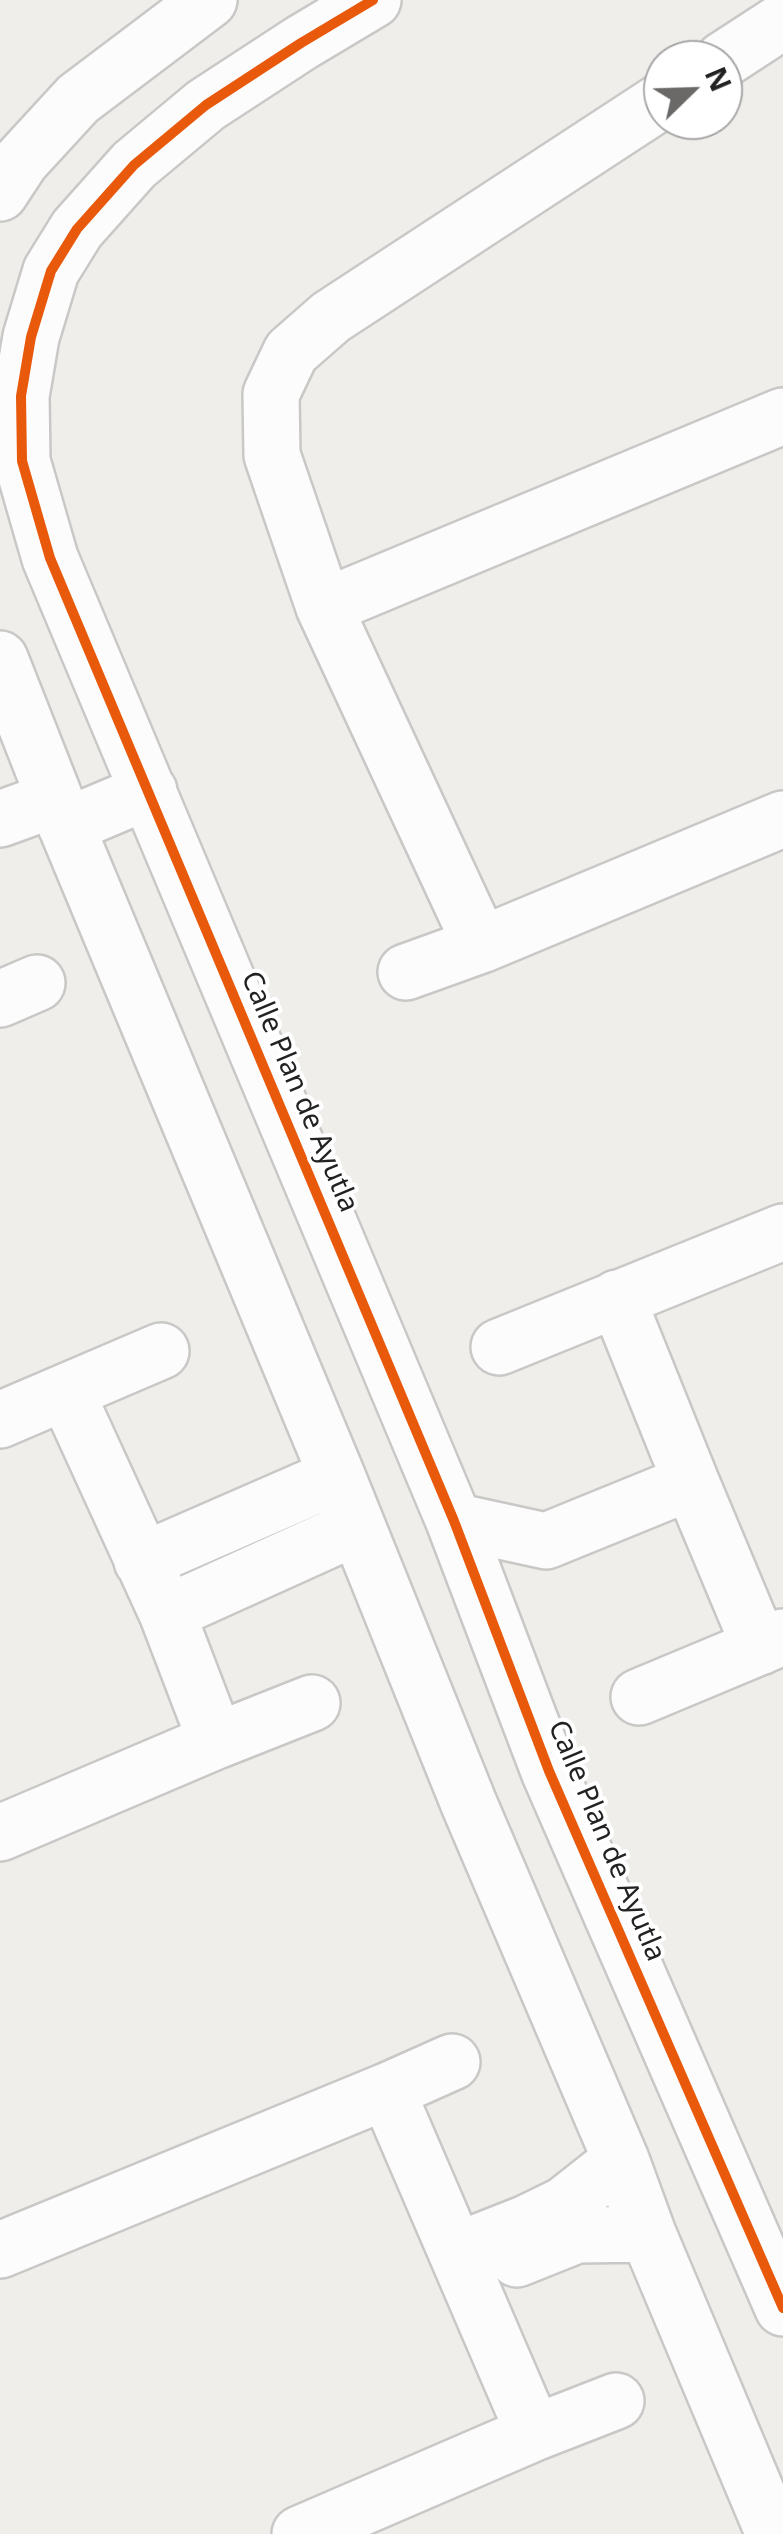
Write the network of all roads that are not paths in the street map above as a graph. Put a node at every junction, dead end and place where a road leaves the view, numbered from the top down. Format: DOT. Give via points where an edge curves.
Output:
graph roads {
  1 [pos="209,0"];
  2 [pos="372,0"];
  3 [pos="783,21"];
  4 [pos="743,47"];
  5 [pos="78,99"];
  6 [pos="643,113"];
  7 [pos="0,137"];
  8 [pos="0,192"];
  9 [pos="783,416"];
  10 [pos="324,606"];
  11 [pos="0,659"];
  12 [pos="149,791"];
  13 [pos="41,792"];
  14 [pos="0,819"];
  15 [pos="783,819"];
  16 [pos="481,945"];
  17 [pos="406,972"];
  18 [pos="783,1232"];
  19 [pos="617,1298"];
  20 [pos="500,1347"];
  21 [pos="162,1351"];
  22 [pos="66,1392"];
  23 [pos="0,1420"];
  24 [pos="337,1476"];
  25 [pos="691,1482"];
  26 [pos="454,1521"];
  27 [pos="357,1527"];
  28 [pos="546,1540"];
  29 [pos="142,1561"];
  30 [pos="166,1614"];
  31 [pos="490,1616"];
  32 [pos="771,1642"];
  33 [pos="639,1697"];
  34 [pos="312,1703"];
  35 [pos="216,1741"];
  36 [pos="549,1771"];
  37 [pos="468,1804"];
  38 [pos="0,1833"];
  39 [pos="585,1854"];
  40 [pos="504,1886"];
  41 [pos="452,2062"];
  42 [pos="387,2091"];
  43 [pos="621,2160"];
  44 [pos="571,2220"];
  45 [pos="648,2234"];
  46 [pos="0,2250"];
  47 [pos="461,2265"];
  48 [pos="783,2308"];
  49 [pos="616,2401"];
  50 [pos="534,2433"];
  51 [pos="300,2534"];
  52 [pos="774,2534"];
  1 -- 5 [label="street"];
  2 -- 12 [label="street, Calle Plan de Ayutla" via="206,106 134,165 77,229 51,271 31,337 21,396 22,461 50,558"];
  3 -- 4 [label="street"];
  5 -- 7 [label="street"];
  5 -- 8 [label="street"];
  6 -- 10 [label="street" via="331,317 291,352 271,394 272,455"];
  9 -- 10 [label="street"];
  10 -- 16 [label="street"];
  11 -- 13 [label="street"];
  12 -- 13 [label="street"];
  12 -- 26 [label="street, Calle Plan de Ayutla"];
  13 -- 14 [label="street"];
  13 -- 24 [label="street"];
  15 -- 16 [label="street"];
  16 -- 17 [label="street"];
  18 -- 19 [label="street"];
  19 -- 20 [label="street"];
  19 -- 25 [label="street"];
  21 -- 22 [label="street"];
  22 -- 23 [label="street"];
  22 -- 29 [label="street"];
  24 -- 27 [label="street"];
  24 -- 29 [label="street"];
  25 -- 28 [label="street"];
  25 -- 32 [label="street"];
  26 -- 28 [label="street"];
  26 -- 31 [label="street, Calle Plan de Ayutla"];
  27 -- 30 [label="street"];
  27 -- 37 [label="street"];
  28 -- 31 [label="street"];
  29 -- 30 [label="street"];
  30 -- 35 [label="street"];
  31 -- 36 [label="street, Calle Plan de Ayutla"];
  32 -- 33 [label="street"];
  34 -- 35 [label="street"];
  35 -- 38 [label="street"];
  36 -- 37 [label="street, Calle Plan de Ayutla"];
  36 -- 39 [label="street, Calle Plan de Ayutla"];
  37 -- 40 [label="street"];
  39 -- 40 [label="street, Calle Plan de Ayutla"];
  39 -- 48 [label="street, Calle Plan de Ayutla"];
  40 -- 43 [label="street"];
  41 -- 42 [label="street"];
  42 -- 46 [label="street"];
  42 -- 47 [label="street"];
  43 -- 44 [label="street"];
  43 -- 45 [label="street"];
  44 -- 45 [label="street"];
  44 -- 47 [label="street"];
  45 -- 52 [label="street"];
  47 -- 50 [label="street"];
  49 -- 50 [label="street"];
  50 -- 51 [label="street"];
}
